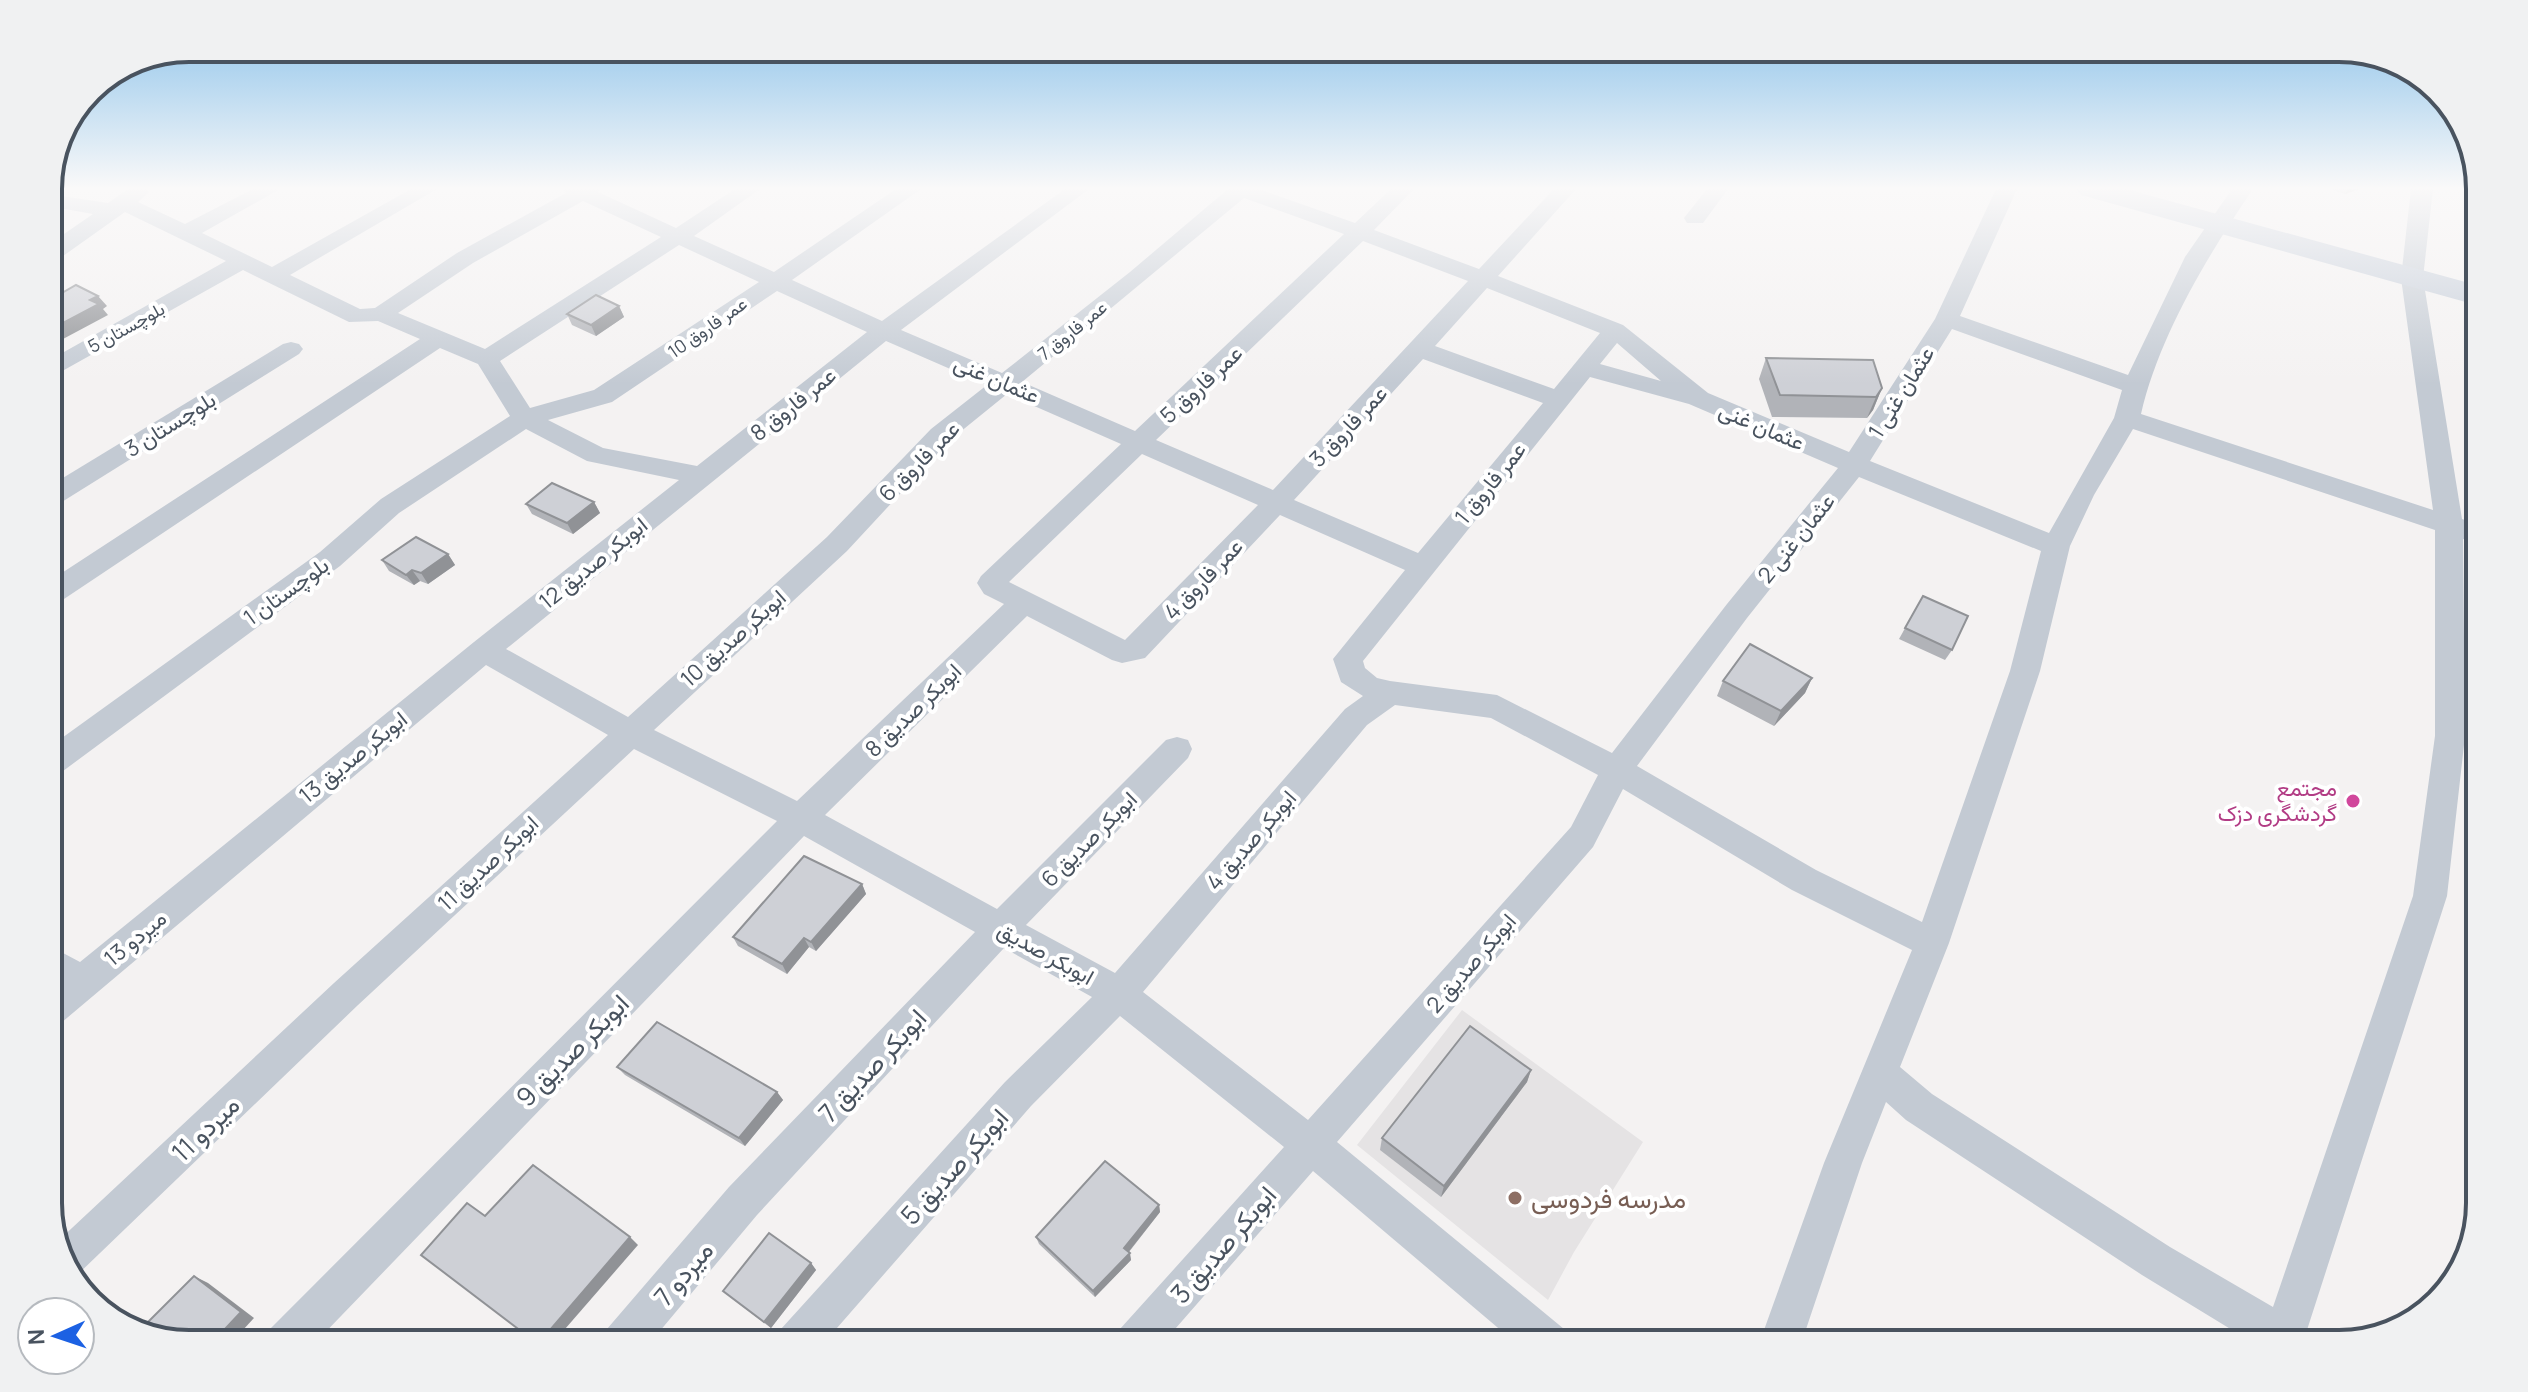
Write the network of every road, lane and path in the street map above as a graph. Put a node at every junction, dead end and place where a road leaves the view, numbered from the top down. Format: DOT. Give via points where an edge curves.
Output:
graph roads {
  1 [pos="232,254"];
  2 [pos="310,254"];
  3 [pos="472,254"];
  4 [pos="650,254"];
  5 [pos="719,254"];
  6 [pos="815,254"];
  7 [pos="991,254"];
  8 [pos="1165,254"];
  9 [pos="1336,254"];
  10 [pos="1419,254"];
  11 [pos="1507,254"];
  12 [pos="1977,254"];
  13 [pos="2198,254"];
  14 [pos="2325,254"];
  15 [pos="2415,254"];
  16 [pos="245,260"];
  17 [pos="275,274"];
  18 [pos="1485,278"];
  19 [pos="2412,278"];
  20 [pos="776,280"];
  21 [pos="2466,292"];
  22 [pos="381,314"];
  23 [pos="1947,319"];
  24 [pos="1615,330"];
  25 [pos="884,331"];
  26 [pos="439,338"];
  27 [pos="291,349"];
  28 [pos="1420,349"];
  29 [pos="487,359"];
  30 [pos="62,363"];
  31 [pos="1585,368"];
  32 [pos="1006,383"];
  33 [pos="1557,399"];
  34 [pos="1699,399"];
  35 [pos="2131,402"];
  36 [pos="524,418"];
  37 [pos="1141,441"];
  38 [pos="1854,465"];
  39 [pos="702,476"];
  40 [pos="62,490"];
  41 [pos="1276,503"];
  42 [pos="2464,530"];
  43 [pos="837,544"];
  44 [pos="2056,546"];
  45 [pos="1422,566"];
  46 [pos="62,587"];
  47 [pos="1024,602"];
  48 [pos="484,650"];
  49 [pos="1390,693"];
  50 [pos="629,732"];
  51 [pos="1177,749"];
  52 [pos="62,755"];
  53 [pos="1617,770"];
  54 [pos="801,818"];
  55 [pos="222,864"];
  56 [pos="1001,929"];
  57 [pos="1932,943"];
  58 [pos="62,969"];
  59 [pos="82,983"];
  60 [pos="346,994"];
  61 [pos="1119,994"];
  62 [pos="62,999"];
  63 [pos="1881,1074"];
  64 [pos="1311,1145"];
  65 [pos="743,1201"];
  66 [pos="73,1254"];
  67 [pos="298,1330"];
  68 [pos="634,1330"];
  69 [pos="808,1330"];
  70 [pos="1147,1330"];
  71 [pos="1528,1330"];
  72 [pos="1785,1330"];
  73 [pos="2266,1330"];
  74 [pos="2288,1330"];
  1 -- 16 [label="street"];
  2 -- 17 [label="street"];
  3 -- 22 [label="street"];
  4 -- 29 [label="street"];
  5 -- 20 [label="street, عثمان غنی"];
  6 -- 20 [label="street, عمر فاروق 10"];
  7 -- 25 [label="street, عمر فاروق 8"];
  8 -- 32 [label="street, عمر فاروق 7"];
  9 -- 37 [label="street, عمر فاروق 5"];
  10 -- 18 [label="street, عثمان غنی"];
  11 -- 18 [label="street, عمر فاروق 3"];
  12 -- 23 [label="street, عثمان غنی 1"];
  13 -- 35 [label="street"];
  14 -- 19 [label="street"];
  15 -- 19 [label="street"];
  16 -- 17 [label="street"];
  16 -- 30 [label="street, بلوچستان 5"];
  17 -- 22 [label="street" via="357,317"];
  18 -- 24 [label="street, عثمان غنی"];
  18 -- 28 [label="street, عمر فاروق 3"];
  19 -- 21 [label="street"];
  19 -- 42 [label="street"];
  20 -- 25 [label="street, عثمان غنی"];
  20 -- 36 [label="street, عمر فاروق 10" via="603,396"];
  22 -- 26 [label="street"];
  23 -- 35 [label="street"];
  23 -- 38 [label="street, عثمان غنی 1"];
  24 -- 31 [label="street, عمر فاروق 1"];
  24 -- 34 [label="street, عثمان غنی"];
  25 -- 32 [label="street, عثمان غنی"];
  25 -- 39 [label="street, عمر فاروق 8"];
  26 -- 29 [label="street"];
  26 -- 46 [label="street"];
  27 -- 40 [label="street, بلوچستان 3"];
  28 -- 33 [label="street"];
  28 -- 41 [label="street, عمر فاروق 3"];
  29 -- 36 [label="street"];
  31 -- 33 [label="street, عمر فاروق 1"];
  31 -- 34 [label="street"];
  32 -- 37 [label="street, عثمان غنی"];
  32 -- 43 [label="street, عمر فاروق 6" via="940,435"];
  33 -- 45 [label="street, عمر فاروق 1"];
  34 -- 38 [label="street, عثمان غنی"];
  35 -- 42 [label="street"];
  35 -- 44 [label="street"];
  36 -- 39 [label="street" via="596,455"];
  36 -- 52 [label="street, بلوچستان 1" via="390,506 330,559"];
  37 -- 41 [label="street, عثمان غنی"];
  37 -- 47 [label="street, عمر فاروق 5" via="991,583"];
  38 -- 44 [label="street, عثمان غنی"];
  38 -- 53 [label="street, عثمان غنی 2"];
  39 -- 48 [label="street, ابوبکر صدیق 12"];
  41 -- 45 [label="street, عثمان غنی"];
  41 -- 47 [label="street, عمر فاروق 4" via="1129,653"];
  42 -- 74 [label="street" via="2450,736 2430,896"];
  43 -- 50 [label="street, ابوبکر صدیق 10"];
  44 -- 57 [label="street" via="2025,671"];
  45 -- 49 [label="street, عمر فاروق 1" via="1348,659 1351,674"];
  47 -- 54 [label="street, ابوبکر صدیق 8"];
  48 -- 50 [label="street, ابوبکر صدیق"];
  48 -- 55 [label="street, ابوبکر صدیق 13"];
  49 -- 53 [label="street" via="1497,707"];
  49 -- 61 [label="street, ابوبکر صدیق 4" via="1356,717"];
  50 -- 54 [label="street, ابوبکر صدیق"];
  50 -- 60 [label="street, ابوبکر صدیق 11"];
  51 -- 56 [label="street, ابوبکر صدیق 6"];
  53 -- 57 [label="street" via="1804,880"];
  53 -- 64 [label="street, ابوبکر صدیق 2" via="1582,837"];
  54 -- 56 [label="street, ابوبکر صدیق"];
  54 -- 67 [label="street, ابوبکر صدیق 9"];
  55 -- 59 [label="street, میردو 13"];
  56 -- 61 [label="street, ابوبکر صدیق"];
  56 -- 65 [label="street, ابوبکر صدیق 7"];
  57 -- 63 [label="street"];
  58 -- 59 [label="street"];
  59 -- 62 [label="street, میردو 13"];
  60 -- 66 [label="street, میردو 11"];
  61 -- 64 [label="street, ابوبکر صدیق"];
  61 -- 69 [label="street, ابوبکر صدیق 5" via="1018,1094"];
  63 -- 72 [label="street" via="1843,1163"];
  63 -- 73 [label="street" via="1919,1107"];
  64 -- 70 [label="street, ابوبکر صدیق 3"];
  64 -- 71 [label="street, ابوبکر صدیق"];
  65 -- 68 [label="street, میردو 7"];
}
